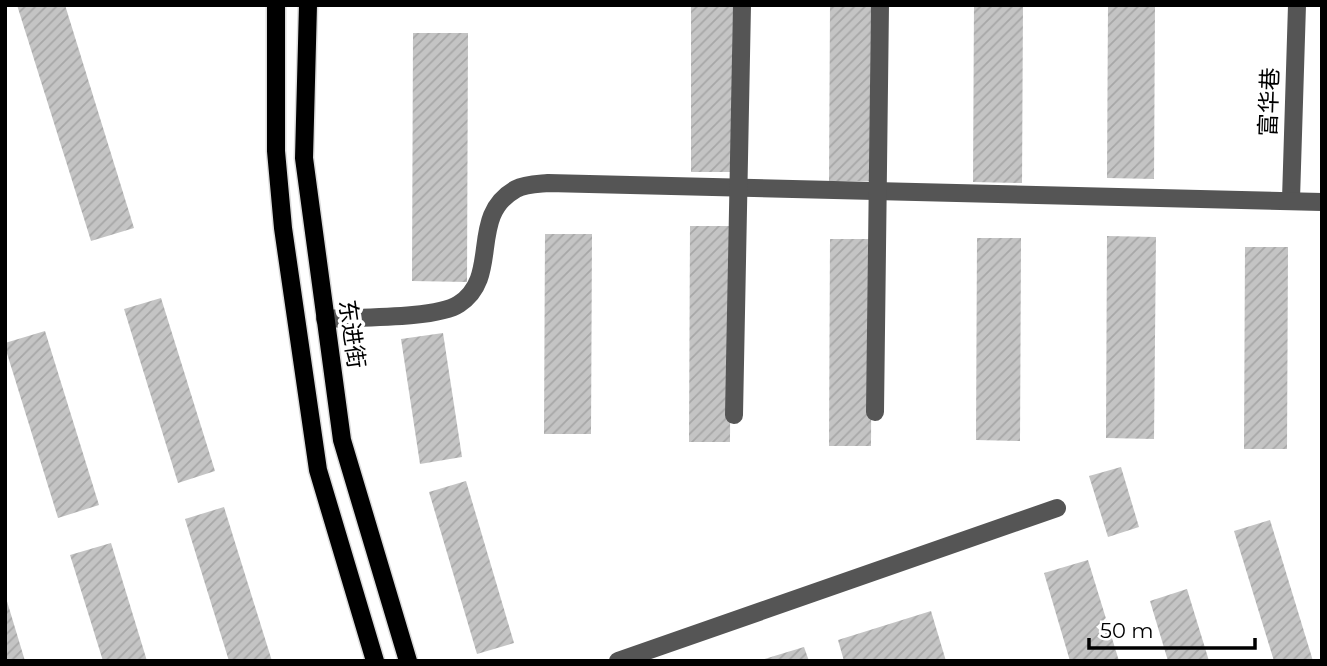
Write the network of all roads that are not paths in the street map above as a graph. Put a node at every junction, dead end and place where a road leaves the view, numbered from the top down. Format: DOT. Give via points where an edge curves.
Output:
graph roads {
  1 [pos="276,5"];
  2 [pos="308,5"];
  3 [pos="742,5"];
  4 [pos="880,5"];
  5 [pos="1297,5"];
  6 [pos="740,187"];
  7 [pos="877,190"];
  8 [pos="1291,199"];
  9 [pos="1322,202"];
  10 [pos="325,319"];
  11 [pos="875,412"];
  12 [pos="734,415"];
  13 [pos="1057,508"];
  14 [pos="375,661"];
  15 [pos="408,661"];
  16 [pos="618,661"];
  1 -- 14 [label="main road" via="277,164 316,457"];
  2 -- 10 [label="main road, 东进街" via="304,158"];
  3 -- 6 [label="street"];
  4 -- 7 [label="street"];
  5 -- 8 [label="street, 富华巷"];
  6 -- 7 [label="street"];
  6 -- 10 [label="street" via="548,183 518,188 497,204 487,223 483,265 476,285 459,304 433,313"];
  6 -- 12 [label="street"];
  7 -- 8 [label="street"];
  7 -- 11 [label="street"];
  8 -- 9 [label="street"];
  10 -- 15 [label="main road, 东进街" via="342,440"];
  13 -- 16 [label="street"];
}
